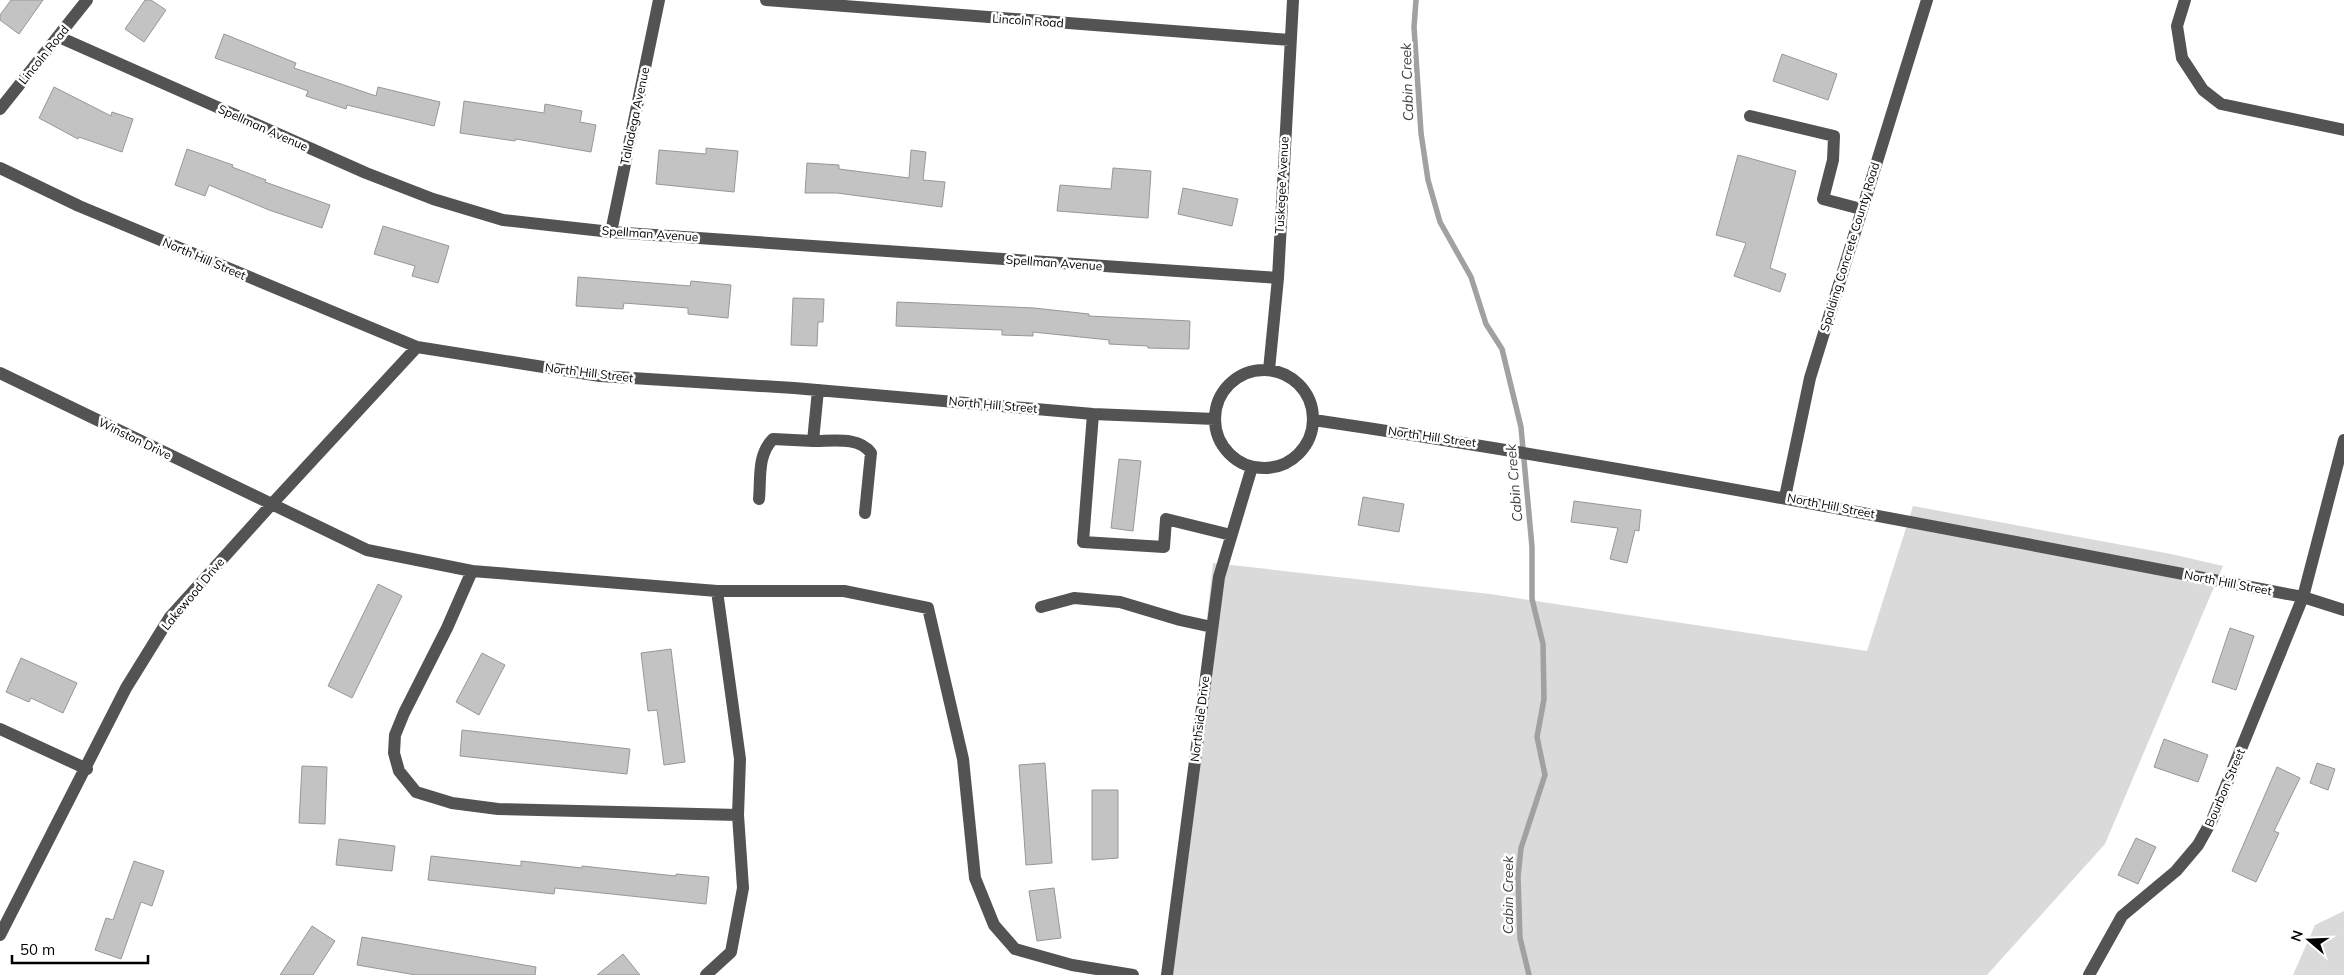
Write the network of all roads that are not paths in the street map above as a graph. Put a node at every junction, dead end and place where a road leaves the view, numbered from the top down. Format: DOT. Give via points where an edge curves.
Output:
graph roads {
  1 [pos="87,0"];
  2 [pos="659,0"];
  3 [pos="766,0"];
  4 [pos="1293,0"];
  5 [pos="1927,0"];
  6 [pos="2185,0"];
  7 [pos="855,4"];
  8 [pos="59,37"];
  9 [pos="1290,40"];
  10 [pos="0,110"];
  11 [pos="1750,116"];
  12 [pos="2344,130"];
  13 [pos="0,168"];
  14 [pos="1861,209"];
  15 [pos="611,232"];
  16 [pos="1278,278"];
  17 [pos="417,347"];
  18 [pos="1269,370"];
  19 [pos="0,374"];
  20 [pos="818,390"];
  21 [pos="1093,414"];
  22 [pos="1215,419"];
  23 [pos="1314,420"];
  24 [pos="2344,440"];
  25 [pos="813,441"];
  26 [pos="1252,467"];
  27 [pos="1785,497"];
  28 [pos="760,498"];
  29 [pos="271,505"];
  30 [pos="865,514"];
  31 [pos="1231,535"];
  32 [pos="472,571"];
  33 [pos="717,591"];
  34 [pos="2303,597"];
  35 [pos="1040,607"];
  36 [pos="2344,610"];
  37 [pos="1212,628"];
  38 [pos="0,729"];
  39 [pos="87,769"];
  40 [pos="738,815"];
  41 [pos="0,935"];
  42 [pos="706,975"];
  43 [pos="1133,975"];
  44 [pos="1168,975"];
  45 [pos="2089,975"];
  1 -- 8 [label="street, Lincoln Road"];
  2 -- 15 [label="street, Talladega Avenue"];
  3 -- 7 [label="street, Lincoln Road"];
  4 -- 9 [label="street, Tuskegee Avenue"];
  5 -- 14 [label="street, Spalding Concrete County Road"];
  6 -- 12 [label="street" via="2178,26 2182,58 2203,90 2221,104"];
  7 -- 9 [label="street, Lincoln Road"];
  8 -- 10 [label="street, Lincoln Road"];
  8 -- 15 [label="street, Spellman Avenue" via="434,199 503,220"];
  9 -- 16 [label="street, Tuskegee Avenue"];
  11 -- 14 [label="street" via="1834,136 1833,160 1823,199"];
  13 -- 17 [label="street, North Hill Street" via="79,206"];
  14 -- 27 [label="street, Spalding Concrete County Road" via="1810,378"];
  15 -- 16 [label="street, Spellman Avenue"];
  16 -- 18 [label="street, Tuskegee Avenue"];
  17 -- 20 [label="street, North Hill Street" via="600,376"];
  17 -- 29 [label="street, Lakewood Drive"];
  18 -- 22 [label="street" via="1253,371 1238,377 1226,388 1218,403"];
  18 -- 23 [label="street" via="1296,381 1306,392"];
  19 -- 29 [label="street, Winston Drive"];
  20 -- 21 [label="street, North Hill Street"];
  20 -- 25 [label="street"];
  21 -- 22 [label="street, North Hill Street"];
  21 -- 31 [label="street" via="1083,542 1164,547 1166,520"];
  22 -- 26 [label="street" via="1225,450"];
  23 -- 26 [label="street" via="1305,448 1294,459 1266,469"];
  23 -- 27 [label="street, North Hill Street" via="1536,453"];
  24 -- 34 [label="street, Bourbon Street"];
  25 -- 28 [label="street" via="773,439 766,446 762,455"];
  25 -- 30 [label="street" via="858,442 871,453"];
  26 -- 31 [label="street, Northside Drive"];
  27 -- 34 [label="street, North Hill Street"];
  29 -- 32 [label="street, Winston Drive" via="368,550"];
  29 -- 39 [label="street, Lakewood Drive" via="170,617 126,688"];
  31 -- 37 [label="street, Northside Drive" via="1219,577"];
  32 -- 33 [label="street, Winston Drive"];
  32 -- 40 [label="street" via="395,735 394,753 399,772 416,792 452,803 498,809"];
  33 -- 40 [label="street" via="740,759"];
  33 -- 43 [label="street, Winston Drive" via="844,591 928,608 962,759 975,878 994,925 1015,949 1072,965"];
  34 -- 36 [label="street, North Hill Street"];
  34 -- 45 [label="street, Bourbon Street" via="2212,820 2198,845 2176,872 2122,916"];
  35 -- 37 [label="street" via="1074,598 1120,602"];
  37 -- 44 [label="street, Northside Drive"];
  38 -- 39 [label="street"];
  39 -- 41 [label="street, Lakewood Drive"];
  40 -- 42 [label="street" via="742,897 730,952"];
}
